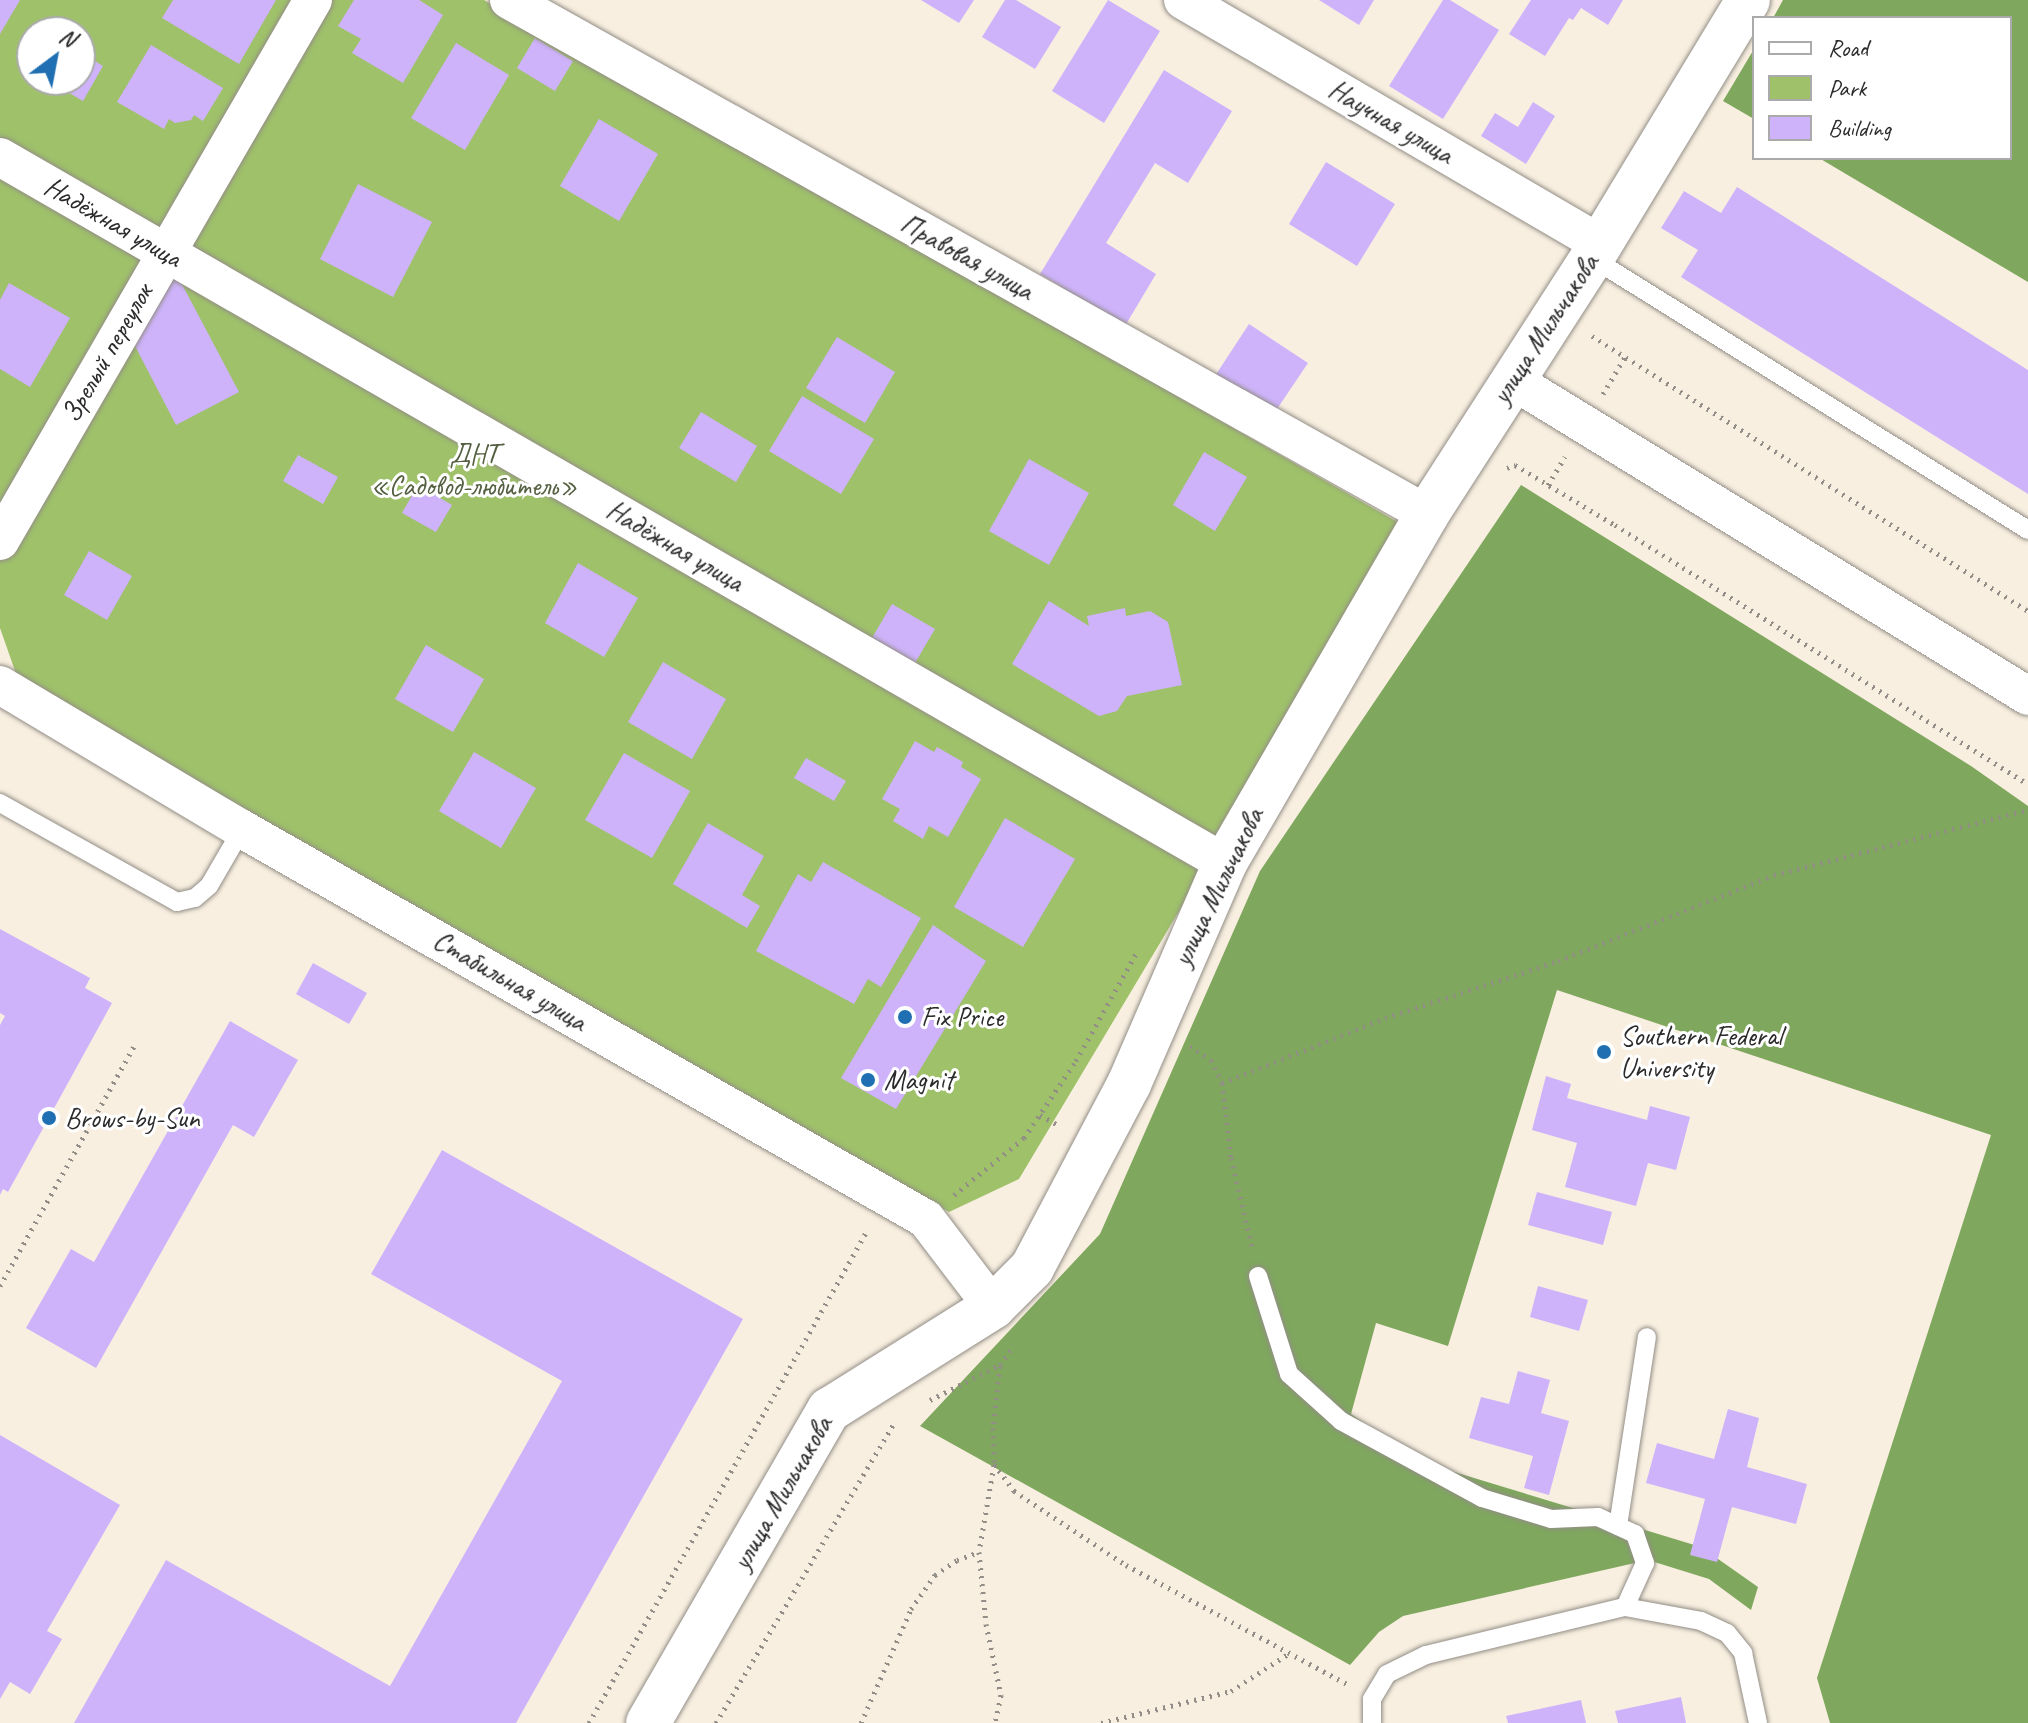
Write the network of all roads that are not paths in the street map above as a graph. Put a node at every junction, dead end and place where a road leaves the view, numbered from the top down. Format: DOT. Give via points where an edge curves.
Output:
graph roads {
  1 [pos="313,0"];
  2 [pos="509,0"];
  3 [pos="1183,0"];
  4 [pos="1748,0"];
  5 [pos="0,157"];
  6 [pos="1596,251"];
  7 [pos="165,252"];
  8 [pos="1512,380"];
  9 [pos="1427,514"];
  10 [pos="2028,530"];
  11 [pos="0,541"];
  12 [pos="0,685"];
  13 [pos="2028,696"];
  14 [pos="0,803"];
  15 [pos="242,829"];
  16 [pos="1225,863"];
  17 [pos="1258,1276"];
  18 [pos="993,1307"];
  19 [pos="1647,1337"];
  20 [pos="1618,1526"];
  21 [pos="1625,1607"];
  22 [pos="648,1723"];
  23 [pos="1372,1723"];
  24 [pos="1758,1723"];
  1 -- 7 [label="street, Зрелый переулок"];
  2 -- 9 [label="street, Правовая улица"];
  3 -- 6 [label="street, Научная улица"];
  4 -- 6 [label="street, улица Мильчакова"];
  5 -- 7 [label="street, Надёжная улица"];
  6 -- 8 [label="street, улица Мильчакова"];
  6 -- 10 [label="lane"];
  7 -- 11 [label="street, Зрелый переулок"];
  7 -- 16 [label="street, Надёжная улица"];
  8 -- 9 [label="street, улица Мильчакова"];
  8 -- 13 [label="street"];
  9 -- 16 [label="street, улица Мильчакова"];
  12 -- 15 [label="street, Стабильная улица"];
  14 -- 15 [label="lane" via="177,902 195,898 209,886"];
  15 -- 18 [label="street, Стабильная улица" via="926,1219"];
  16 -- 18 [label="street, улица Мильчакова" via="1098,1146 1032,1268"];
  17 -- 20 [label="lane" via="1289,1374 1341,1421 1482,1498 1551,1519 1598,1517"];
  18 -- 22 [label="street, улица Мильчакова" via="829,1410"];
  19 -- 20 [label="lane"];
  20 -- 21 [label="lane" via="1635,1534 1645,1563"];
  21 -- 23 [label="lane" via="1426,1655 1387,1674 1372,1699"];
  21 -- 24 [label="lane" via="1701,1621 1727,1633 1743,1653"];
}
